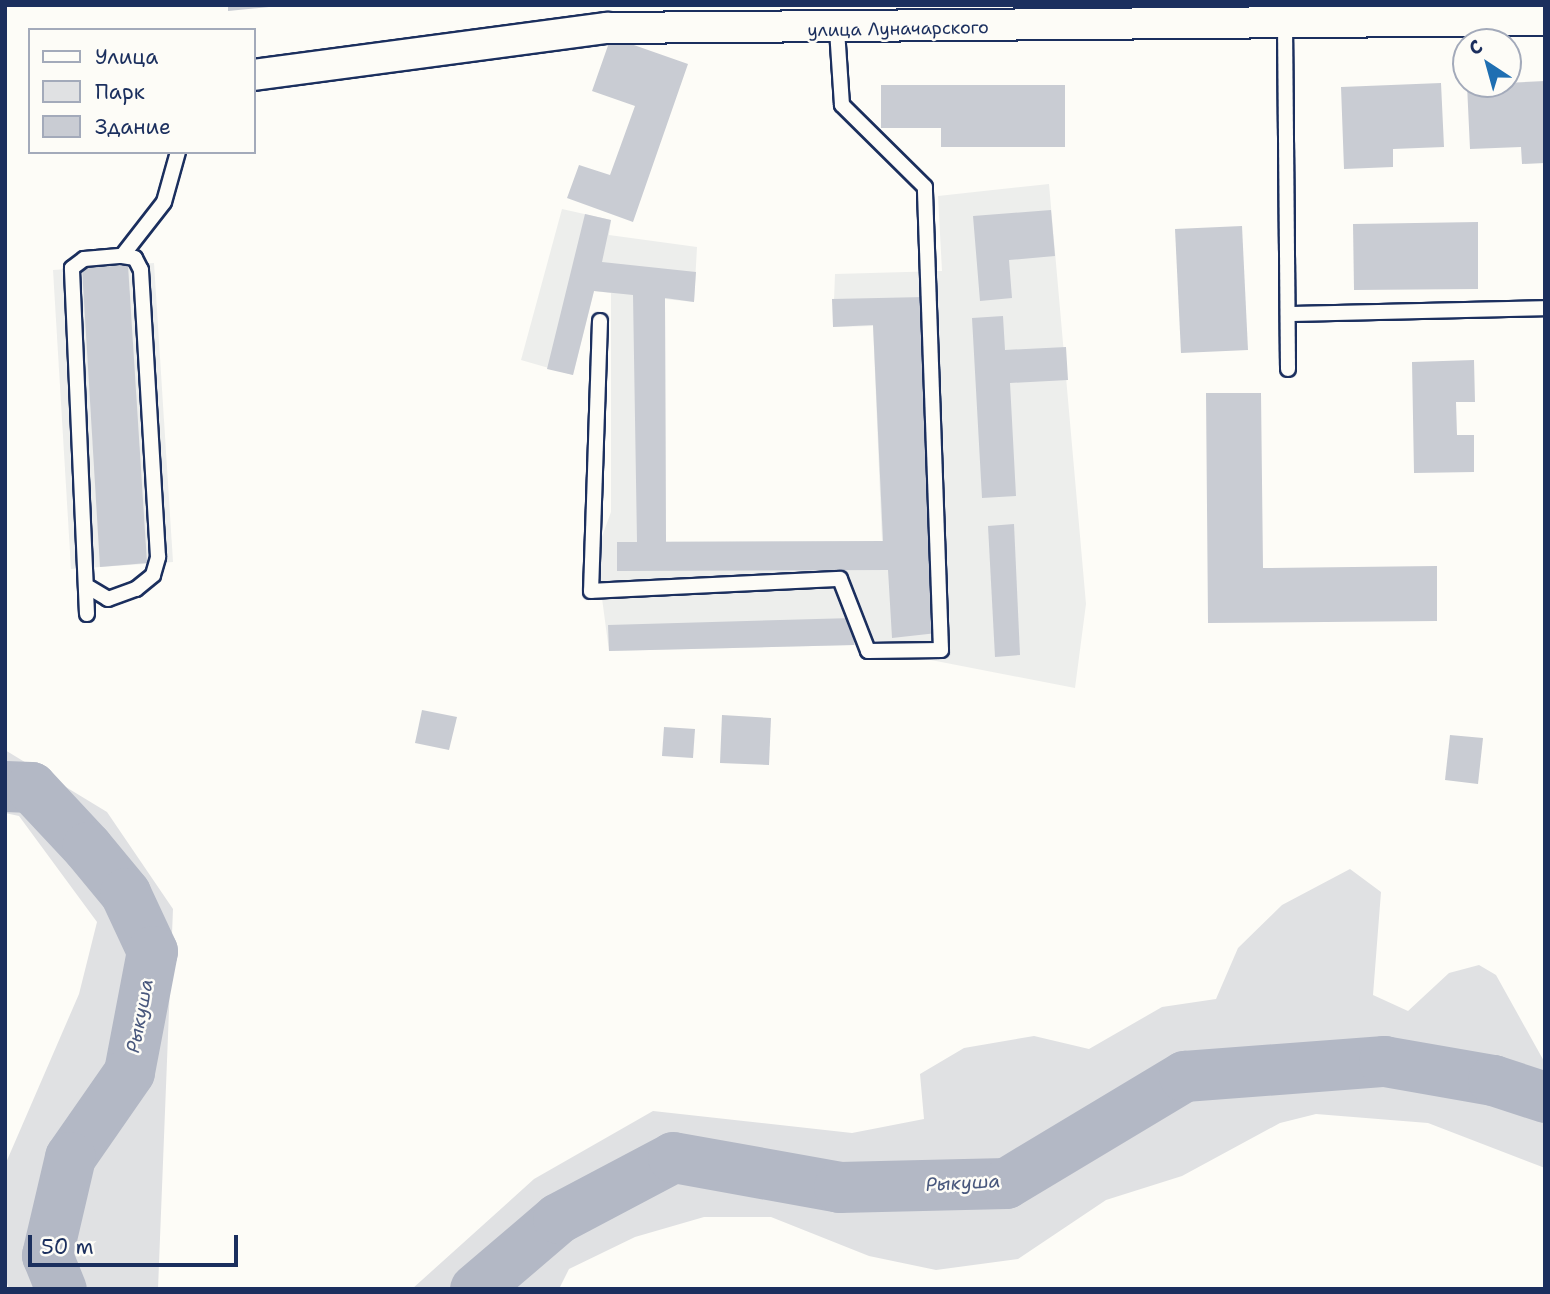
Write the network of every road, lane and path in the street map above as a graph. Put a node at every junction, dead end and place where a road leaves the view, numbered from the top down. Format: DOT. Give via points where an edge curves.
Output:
graph roads {
  1 [pos="1545,20"];
  2 [pos="1284,24"];
  3 [pos="836,30"];
  4 [pos="256,75"];
  5 [pos="177,154"];
  6 [pos="122,256"];
  7 [pos="1545,308"];
  8 [pos="1288,314"];
  9 [pos="600,321"];
  10 [pos="1288,369"];
  11 [pos="90,588"];
  12 [pos="87,614"];
  1 -- 2 [label="street, улица Луначарского"];
  2 -- 3 [label="street, улица Луначарского"];
  2 -- 8 [label="lane"];
  3 -- 4 [label="street, улица Луначарского" via="607,28"];
  3 -- 9 [label="lane" via="842,105 925,187 941,650 868,650 839,579 591,591"];
  5 -- 6 [label="lane" via="164,202"];
  6 -- 11 [label="lane" via="84,259 72,268 70,285"];
  6 -- 11 [label="lane" via="135,258 141,270 158,557 153,575 136,589 108,598"];
  7 -- 8 [label="lane"];
  8 -- 10 [label="lane"];
  11 -- 12 [label="lane"];
}
